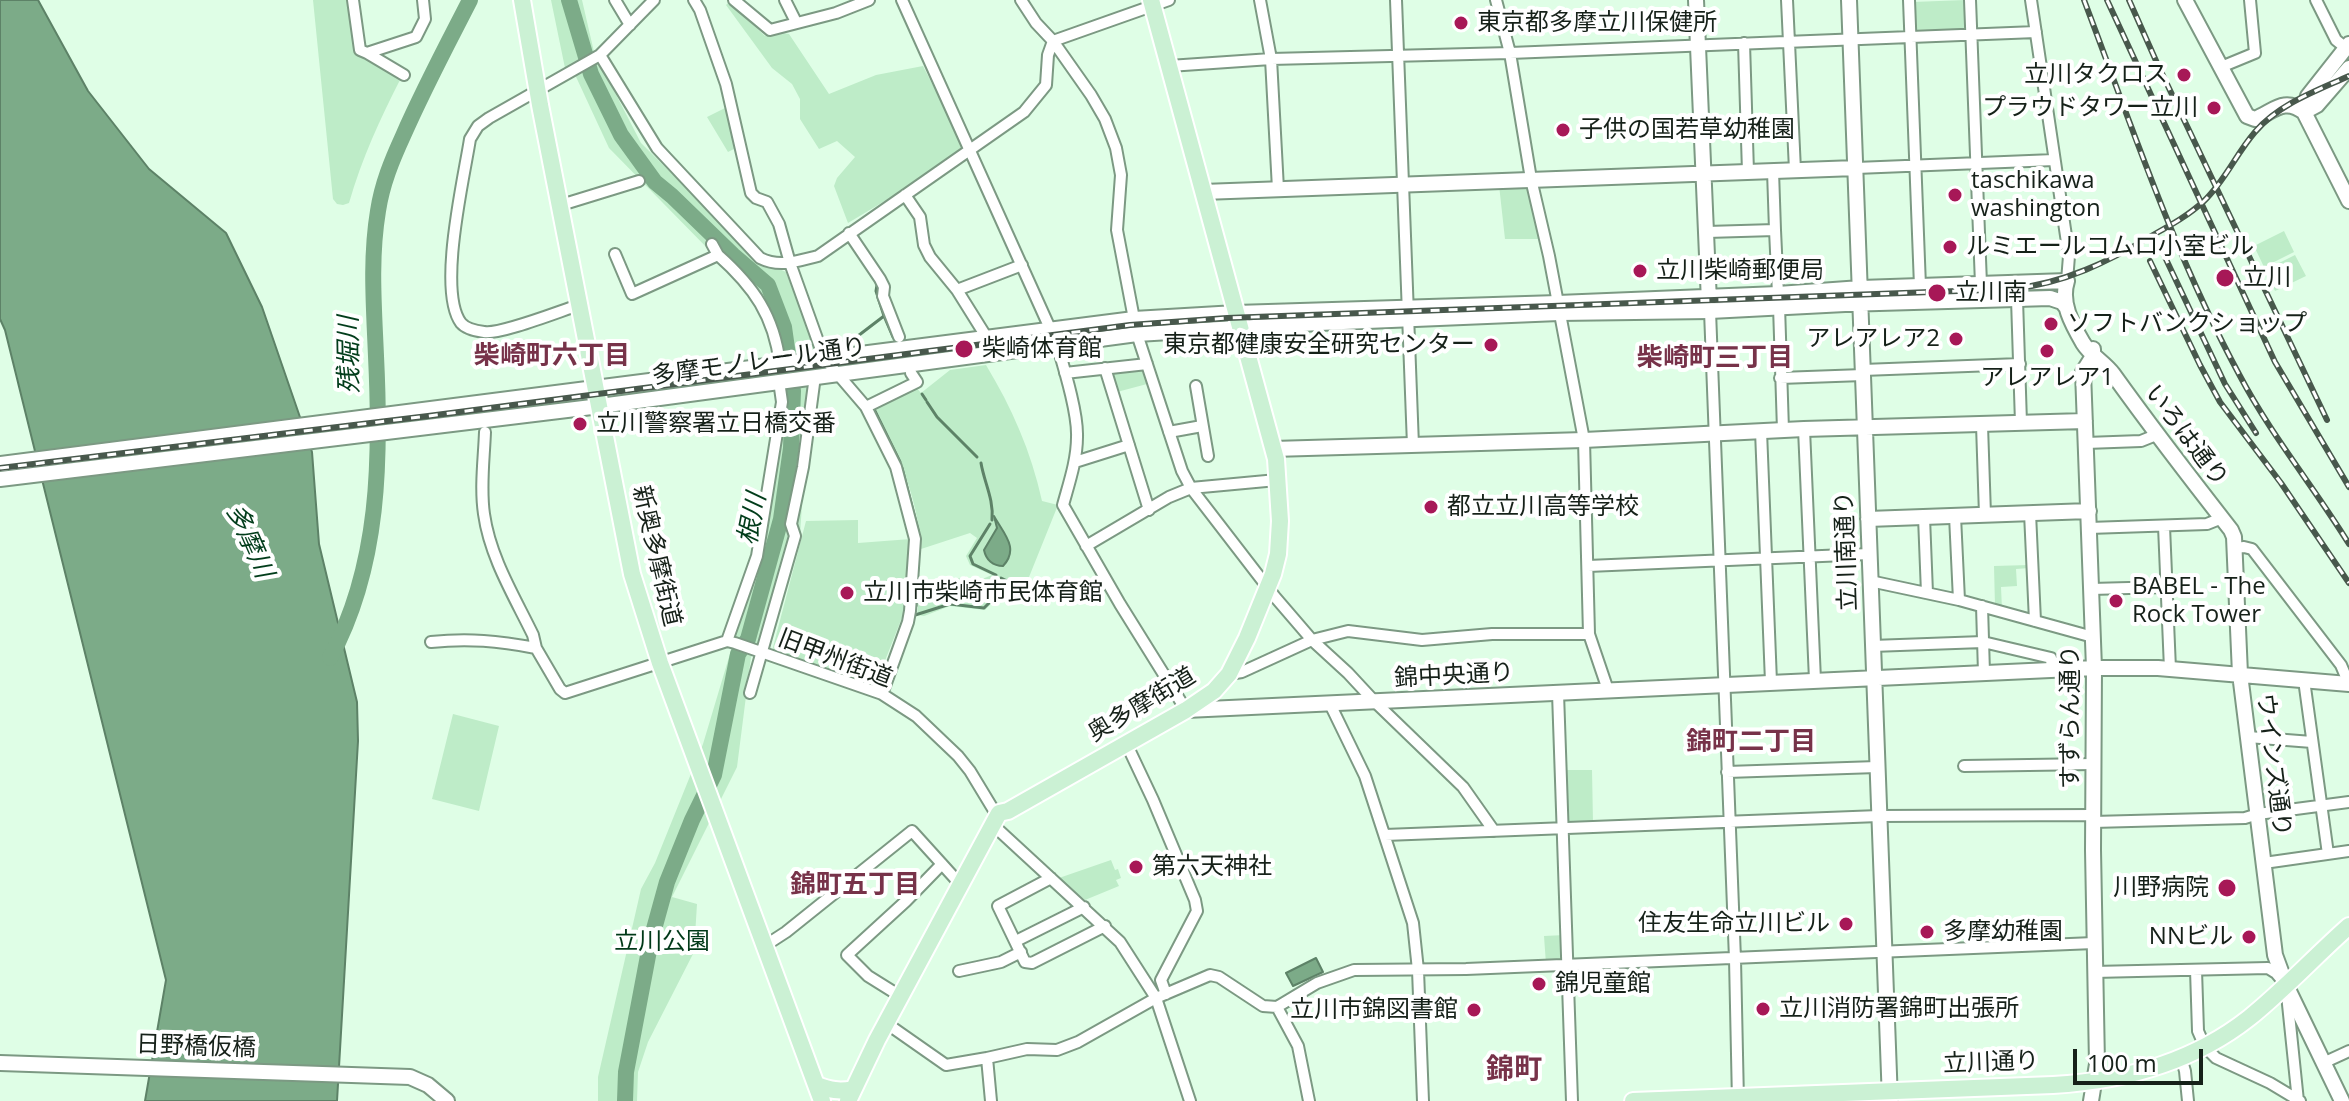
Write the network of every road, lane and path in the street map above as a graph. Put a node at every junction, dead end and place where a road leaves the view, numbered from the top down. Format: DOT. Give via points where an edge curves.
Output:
graph roads {
  1 [pos="353,0"];
  2 [pos="423,0"];
  3 [pos="522,0"];
  4 [pos="615,0"];
  5 [pos="654,0"];
  6 [pos="694,0"];
  7 [pos="734,0"];
  8 [pos="785,0"];
  9 [pos="869,0"];
  10 [pos="902,0"];
  11 [pos="1021,0"];
  12 [pos="1169,0"];
  13 [pos="1260,0"];
  14 [pos="1396,0"];
  15 [pos="1496,0"];
  16 [pos="1696,0"];
  17 [pos="1787,0"];
  18 [pos="1849,0"];
  19 [pos="1909,0"];
  20 [pos="1970,0"];
  21 [pos="2031,0"];
  22 [pos="2185,0"];
  23 [pos="2250,0"];
  24 [pos="2316,0"];
  25 [pos="1151,3"];
  26 [pos="796,22"];
  27 [pos="630,25"];
  28 [pos="2036,32"];
  29 [pos="1971,34"];
  30 [pos="1911,37"];
  31 [pos="1850,39"];
  32 [pos="1053,41"];
  33 [pos="1789,41"];
  34 [pos="1744,43"];
  35 [pos="1698,44"];
  36 [pos="2348,46"];
  37 [pos="367,53"];
  38 [pos="1510,53"];
  39 [pos="600,55"];
  40 [pos="1398,57"];
  41 [pos="1271,59"];
  42 [pos="1169,66"];
  43 [pos="2221,67"];
  44 [pos="2349,68"];
  45 [pos="404,75"];
  46 [pos="538,91"];
  47 [pos="2304,112"];
  48 [pos="970,151"];
  49 [pos="2054,160"];
  50 [pos="1976,164"];
  51 [pos="1916,166"];
  52 [pos="1856,168"];
  53 [pos="1795,170"];
  54 [pos="1773,171"];
  55 [pos="1748,172"];
  56 [pos="1704,173"];
  57 [pos="1531,179"];
  58 [pos="639,181"];
  59 [pos="1403,184"];
  60 [pos="1278,189"];
  61 [pos="1203,192"];
  62 [pos="905,195"];
  63 [pos="2349,201"];
  64 [pos="561,205"];
  65 [pos="1775,230"];
  66 [pos="1707,232"];
  67 [pos="849,233"];
  68 [pos="712,244"];
  69 [pos="615,254"];
  70 [pos="718,255"];
  71 [pos="790,263"];
  72 [pos="1022,265"];
  73 [pos="2067,281"];
  74 [pos="1981,284"];
  75 [pos="1920,286"];
  76 [pos="1861,288"];
  77 [pos="957,290"];
  78 [pos="2017,299"];
  79 [pos="1778,300"];
  80 [pos="1709,304"];
  81 [pos="579,305"];
  82 [pos="1861,305"];
  83 [pos="2066,307"];
  84 [pos="1558,308"];
  85 [pos="1407,314"];
  86 [pos="1238,320"];
  87 [pos="1136,326"];
  88 [pos="1051,329"];
  89 [pos="899,337"];
  90 [pos="987,338"];
  91 [pos="1057,344"];
  92 [pos="2093,356"];
  93 [pos="818,359"];
  94 [pos="780,364"];
  95 [pos="1147,364"];
  96 [pos="2020,364"];
  97 [pos="1105,368"];
  98 [pos="1863,372"];
  99 [pos="911,373"];
  100 [pos="1065,373"];
  101 [pos="836,374"];
  102 [pos="814,377"];
  103 [pos="1780,378"];
  104 [pos="781,381"];
  105 [pos="1196,386"];
  106 [pos="596,388"];
  107 [pos="600,406"];
  108 [pos="866,407"];
  109 [pos="2085,421"];
  110 [pos="2021,423"];
  111 [pos="1982,425"];
  112 [pos="1202,426"];
  113 [pos="1865,428"];
  114 [pos="1804,429"];
  115 [pos="1783,430"];
  116 [pos="1761,431"];
  117 [pos="485,432"];
  118 [pos="1169,432"];
  119 [pos="1714,434"];
  120 [pos="2156,435"];
  121 [pos="1584,440"];
  122 [pos="2086,443"];
  123 [pos="1129,445"];
  124 [pos="1413,445"];
  125 [pos="1273,449"];
  126 [pos="1208,456"];
  127 [pos="1075,462"];
  128 [pos="0,464"];
  129 [pos="0,479"];
  130 [pos="1277,480"];
  131 [pos="1191,488"];
  132 [pos="1149,510"];
  133 [pos="2089,511"];
  134 [pos="2030,513"];
  135 [pos="1985,515"];
  136 [pos="1955,516"];
  137 [pos="1924,517"];
  138 [pos="2222,518"];
  139 [pos="1868,519"];
  140 [pos="2164,526"];
  141 [pos="2089,528"];
  142 [pos="1086,546"];
  143 [pos="2235,548"];
  144 [pos="1869,554"];
  145 [pos="1811,557"];
  146 [pos="1766,559"];
  147 [pos="1718,560"];
  148 [pos="1588,566"];
  149 [pos="1870,581"];
  150 [pos="1268,586"];
  151 [pos="2167,587"];
  152 [pos="2091,589"];
  153 [pos="1927,593"];
  154 [pos="1959,600"];
  155 [pos="1982,606"];
  156 [pos="2035,621"];
  157 [pos="1589,634"];
  158 [pos="2093,637"];
  159 [pos="1312,640"];
  160 [pos="431,642"];
  161 [pos="731,642"];
  162 [pos="1983,642"];
  163 [pos="1872,646"];
  164 [pos="536,648"];
  165 [pos="757,651"];
  166 [pos="660,663"];
  167 [pos="2094,668"];
  168 [pos="2170,669"];
  169 [pos="2052,670"];
  170 [pos="1984,673"];
  171 [pos="1229,674"];
  172 [pos="2240,674"];
  173 [pos="1873,677"];
  174 [pos="1815,680"];
  175 [pos="2304,680"];
  176 [pos="1771,682"];
  177 [pos="1723,684"];
  178 [pos="2349,684"];
  179 [pos="1608,690"];
  180 [pos="750,693"];
  181 [pos="1558,693"];
  182 [pos="882,694"];
  183 [pos="1374,701"];
  184 [pos="1330,704"];
  185 [pos="1186,710"];
  186 [pos="2248,737"];
  187 [pos="2312,742"];
  188 [pos="1127,745"];
  189 [pos="2093,764"];
  190 [pos="1964,766"];
  191 [pos="1877,767"];
  192 [pos="1727,772"];
  193 [pos="2349,802"];
  194 [pos="2321,806"];
  195 [pos="2258,814"];
  196 [pos="1879,816"];
  197 [pos="995,818"];
  198 [pos="2093,818"];
  199 [pos="1728,822"];
  200 [pos="1562,829"];
  201 [pos="1494,831"];
  202 [pos="1385,835"];
  203 [pos="2349,851"];
  204 [pos="2328,854"];
  205 [pos="2264,863"];
  206 [pos="942,864"];
  207 [pos="1051,878"];
  208 [pos="960,884"];
  209 [pos="1084,907"];
  210 [pos="1105,926"];
  211 [pos="2345,934"];
  212 [pos="2094,943"];
  213 [pos="766,945"];
  214 [pos="1018,946"];
  215 [pos="1884,951"];
  216 [pos="1735,959"];
  217 [pos="1568,964"];
  218 [pos="1418,970"];
  219 [pos="2196,970"];
  220 [pos="959,971"];
  221 [pos="2094,972"];
  222 [pos="2286,985"];
  223 [pos="900,996"];
  224 [pos="1161,996"];
  225 [pos="1277,1007"];
  226 [pos="886,1023"];
  227 [pos="2205,1047"];
  228 [pos="2349,1051"];
  229 [pos="987,1058"];
  230 [pos="2181,1058"];
  231 [pos="0,1063"];
  232 [pos="2323,1063"];
  233 [pos="2096,1081"];
  234 [pos="817,1094"];
  235 [pos="850,1095"];
  236 [pos="1890,1096"];
  237 [pos="1738,1099"];
  238 [pos="447,1101"];
  239 [pos="991,1101"];
  240 [pos="1190,1101"];
  241 [pos="1309,1101"];
  242 [pos="1423,1101"];
  243 [pos="1572,1101"];
  244 [pos="1633,1101"];
  245 [pos="2091,1101"];
  246 [pos="2188,1101"];
  247 [pos="2298,1101"];
  248 [pos="2342,1101"];
  1 -- 37 [label="street" via="360,50"];
  2 -- 37 [label="street" via="425,19 416,37"];
  3 -- 46 [label="main road, 新奥多摩街道"];
  4 -- 27 [label="street"];
  5 -- 27 [label="street"];
  6 -- 71 [label="street" via="726,84 751,193 767,202"];
  7 -- 26 [label="street" via="770,30"];
  8 -- 26 [label="street"];
  9 -- 26 [label="street"];
  10 -- 48 [label="street"];
  11 -- 32 [label="street"];
  12 -- 25 [label="street"];
  13 -- 41 [label="street"];
  14 -- 40 [label="street"];
  15 -- 38 [label="street"];
  16 -- 35 [label="street"];
  17 -- 33 [label="street"];
  18 -- 31 [label="street, 立川南通り"];
  19 -- 30 [label="street"];
  20 -- 29 [label="street"];
  21 -- 28 [label="street"];
  22 -- 43 [label="street"];
  23 -- 43 [label="street" via="2255,53"];
  24 -- 36 [label="street" via="2336,40"];
  25 -- 32 [label="street"];
  25 -- 42 [label="main road, 奥多摩街道"];
  27 -- 39 [label="street"];
  28 -- 29 [label="street"];
  28 -- 49 [label="street"];
  29 -- 30 [label="street"];
  29 -- 50 [label="street"];
  30 -- 31 [label="street"];
  30 -- 51 [label="street"];
  31 -- 33 [label="street"];
  31 -- 52 [label="street, 立川南通り"];
  32 -- 48 [label="street" via="1046,85 1024,112"];
  32 -- 87 [label="street" via="1105,119 1116,148 1121,175 1117,230"];
  33 -- 34 [label="street"];
  33 -- 53 [label="street"];
  34 -- 35 [label="street"];
  34 -- 55 [label="street"];
  35 -- 38 [label="street"];
  35 -- 56 [label="street"];
  36 -- 47 [label="street" via="2308,96"];
  37 -- 45 [label="street"];
  38 -- 40 [label="street"];
  38 -- 57 [label="street"];
  39 -- 46 [label="street"];
  39 -- 71 [label="street" via="657,148 681,176 760,258"];
  40 -- 41 [label="street"];
  40 -- 59 [label="street"];
  41 -- 42 [label="street"];
  41 -- 60 [label="street"];
  42 -- 61 [label="main road, 奥多摩街道"];
  43 -- 47 [label="street" via="2250,118 2284,105"];
  44 -- 47 [label="street" via="2317,105"];
  46 -- 64 [label="main road, 新奥多摩街道"];
  46 -- 81 [label="street" via="478,126 470,139 452,249 455,310 462,324 486,333"];
  47 -- 63 [label="street"];
  48 -- 62 [label="street"];
  48 -- 72 [label="street"];
  49 -- 50 [label="street"];
  49 -- 73 [label="street" via="2069,256"];
  50 -- 51 [label="street"];
  50 -- 74 [label="street"];
  51 -- 52 [label="street"];
  51 -- 75 [label="street"];
  52 -- 53 [label="street"];
  52 -- 76 [label="street, 立川南通り"];
  53 -- 54 [label="street"];
  54 -- 55 [label="street"];
  54 -- 65 [label="street"];
  55 -- 56 [label="street"];
  56 -- 57 [label="street"];
  56 -- 66 [label="street"];
  57 -- 59 [label="street"];
  57 -- 84 [label="street"];
  58 -- 64 [label="street"];
  59 -- 60 [label="street"];
  59 -- 85 [label="street"];
  60 -- 61 [label="street"];
  61 -- 86 [label="main road, 奥多摩街道"];
  62 -- 67 [label="street"];
  62 -- 77 [label="street" via="920,217 930,257"];
  64 -- 81 [label="main road, 新奥多摩街道"];
  65 -- 66 [label="street"];
  65 -- 79 [label="street"];
  66 -- 80 [label="street"];
  67 -- 71 [label="street" via="818,256"];
  67 -- 89 [label="street" via="884,287"];
  68 -- 70 [label="street"];
  69 -- 70 [label="street" via="632,294"];
  70 -- 94 [label="street" via="767,312"];
  71 -- 93 [label="street"];
  72 -- 77 [label="street"];
  72 -- 88 [label="street"];
  73 -- 74 [label="street"];
  73 -- 83 [label="street"];
  73 -- 92 [label="street"];
  74 -- 75 [label="street"];
  75 -- 76 [label="street"];
  76 -- 79 [label="street"];
  76 -- 82 [label="street, 立川南通り"];
  77 -- 90 [label="street"];
  78 -- 82 [label="street"];
  78 -- 83 [label="street" via="2050,298"];
  78 -- 96 [label="street"];
  79 -- 80 [label="street, 多摩モノレール通り"];
  79 -- 82 [label="street"];
  79 -- 103 [label="street"];
  80 -- 84 [label="street, 多摩モノレール通り"];
  80 -- 119 [label="street"];
  81 -- 106 [label="main road, 新奥多摩街道"];
  82 -- 98 [label="street, 立川南通り"];
  83 -- 92 [label="street"];
  84 -- 85 [label="street, 多摩モノレール通り"];
  84 -- 121 [label="street"];
  85 -- 86 [label="street, 多摩モノレール通り"];
  85 -- 124 [label="street"];
  86 -- 87 [label="street, 多摩モノレール通り"];
  86 -- 125 [label="main road, 奥多摩街道"];
  87 -- 88 [label="street, 多摩モノレール通り"];
  87 -- 91 [label="street, 多摩モノレール通り"];
  87 -- 95 [label="street"];
  88 -- 90 [label="street, 多摩モノレール通り"];
  88 -- 91 [label="street"];
  90 -- 93 [label="street, 多摩モノレール通り"];
  91 -- 100 [label="street"];
  91 -- 101 [label="street, 多摩モノレール通り"];
  92 -- 109 [label="street, すずらん通り" via="2083,372"];
  92 -- 120 [label="street, いろは通り" via="2104,363"];
  93 -- 94 [label="street, 多摩モノレール通り"];
  93 -- 101 [label="street"];
  94 -- 106 [label="street, 多摩モノレール通り"];
  95 -- 97 [label="street"];
  95 -- 118 [label="street"];
  96 -- 98 [label="street"];
  96 -- 110 [label="street"];
  97 -- 100 [label="street"];
  97 -- 123 [label="street"];
  98 -- 103 [label="street"];
  98 -- 113 [label="street, 立川南通り"];
  99 -- 108 [label="street" via="917,382"];
  100 -- 127 [label="street" via="1077,434"];
  101 -- 102 [label="street, 多摩モノレール通り"];
  101 -- 108 [label="street"];
  102 -- 104 [label="street, 多摩モノレール通り"];
  102 -- 165 [label="street" via="791,524 795,536"];
  103 -- 115 [label="street"];
  104 -- 107 [label="street, 多摩モノレール通り"];
  104 -- 161 [label="street" via="757,556"];
  105 -- 112 [label="street"];
  106 -- 107 [label="main road, 新奥多摩街道"];
  106 -- 128 [label="street, 多摩モノレール通り"];
  107 -- 129 [label="street, 多摩モノレール通り"];
  107 -- 166 [label="main road, 新奥多摩街道" via="632,574"];
  108 -- 182 [label="street" via="896,467 915,539 908,622"];
  109 -- 110 [label="street"];
  109 -- 122 [label="street, すずらん通り"];
  110 -- 111 [label="street"];
  111 -- 113 [label="street"];
  111 -- 135 [label="street"];
  112 -- 118 [label="street"];
  112 -- 126 [label="street"];
  113 -- 114 [label="street"];
  113 -- 139 [label="street, 立川南通り"];
  114 -- 115 [label="street"];
  114 -- 145 [label="street"];
  115 -- 116 [label="street"];
  116 -- 119 [label="street"];
  116 -- 146 [label="street"];
  117 -- 164 [label="street" via="486,526"];
  118 -- 131 [label="street"];
  119 -- 121 [label="street"];
  119 -- 147 [label="street"];
  120 -- 122 [label="street" via="2141,441"];
  120 -- 138 [label="street, いろは通り"];
  121 -- 124 [label="street"];
  121 -- 148 [label="street"];
  122 -- 133 [label="street, すずらん通り"];
  123 -- 127 [label="street"];
  123 -- 132 [label="street"];
  124 -- 125 [label="street"];
  125 -- 130 [label="main road, 奥多摩街道"];
  127 -- 142 [label="street" via="1063,505"];
  130 -- 131 [label="street"];
  130 -- 150 [label="main road, 奥多摩街道" via="1280,542"];
  131 -- 132 [label="street"];
  131 -- 150 [label="street"];
  132 -- 142 [label="street"];
  133 -- 134 [label="street"];
  133 -- 141 [label="street, すずらん通り"];
  134 -- 135 [label="street"];
  134 -- 156 [label="street"];
  135 -- 136 [label="street"];
  136 -- 137 [label="street"];
  136 -- 154 [label="street"];
  137 -- 139 [label="street"];
  137 -- 153 [label="street"];
  138 -- 140 [label="street"];
  138 -- 143 [label="street, いろは通り"];
  139 -- 144 [label="street, 立川南通り"];
  140 -- 141 [label="street"];
  140 -- 151 [label="street"];
  141 -- 152 [label="street, すずらん通り"];
  142 -- 185 [label="street"];
  143 -- 172 [label="street, ウインズ通り"];
  143 -- 178 [label="street" via="2252,549 2341,665"];
  144 -- 145 [label="street"];
  144 -- 149 [label="street, 立川南通り"];
  145 -- 146 [label="street"];
  145 -- 174 [label="street"];
  146 -- 147 [label="street"];
  146 -- 176 [label="street"];
  147 -- 148 [label="street"];
  147 -- 177 [label="street"];
  148 -- 157 [label="street"];
  149 -- 153 [label="street"];
  149 -- 163 [label="street, 立川南通り"];
  150 -- 159 [label="street"];
  150 -- 171 [label="main road, 奥多摩街道"];
  151 -- 152 [label="street"];
  151 -- 168 [label="street"];
  152 -- 158 [label="street, すずらん通り"];
  153 -- 154 [label="street"];
  154 -- 155 [label="street"];
  155 -- 156 [label="street"];
  155 -- 162 [label="street"];
  156 -- 158 [label="street"];
  157 -- 159 [label="street" via="1422,640 1348,631"];
  157 -- 179 [label="street"];
  158 -- 167 [label="street, すずらん通り"];
  159 -- 171 [label="street"];
  159 -- 183 [label="street"];
  160 -- 164 [label="street" via="465,638"];
  161 -- 165 [label="street, 旧甲州街道"];
  161 -- 166 [label="street"];
  162 -- 163 [label="street"];
  162 -- 169 [label="street" via="2051,658"];
  162 -- 170 [label="street"];
  163 -- 173 [label="street, 立川南通り"];
  164 -- 166 [label="street" via="565,693"];
  165 -- 180 [label="street"];
  165 -- 182 [label="street, 旧甲州街道"];
  166 -- 213 [label="main road, 新奥多摩街道"];
  167 -- 168 [label="street"];
  167 -- 169 [label="street"];
  167 -- 189 [label="street, すずらん通り"];
  168 -- 172 [label="street"];
  169 -- 170 [label="street"];
  170 -- 173 [label="street"];
  171 -- 185 [label="main road, 奥多摩街道"];
  172 -- 175 [label="street"];
  172 -- 186 [label="street, ウインズ通り"];
  173 -- 174 [label="street, 錦中央通り"];
  173 -- 191 [label="street, 立川南通り"];
  174 -- 176 [label="street, 錦中央通り"];
  175 -- 178 [label="street"];
  175 -- 187 [label="street"];
  176 -- 177 [label="street, 錦中央通り"];
  177 -- 179 [label="street, 錦中央通り"];
  177 -- 192 [label="street"];
  179 -- 181 [label="street, 錦中央通り"];
  181 -- 183 [label="street, 錦中央通り"];
  181 -- 200 [label="street"];
  182 -- 197 [label="street, 旧甲州街道" via="945,741 970,771"];
  183 -- 184 [label="street, 錦中央通り"];
  183 -- 201 [label="street" via="1463,787"];
  184 -- 185 [label="street, 錦中央通り"];
  184 -- 202 [label="street" via="1365,776"];
  185 -- 188 [label="main road, 奥多摩街道"];
  186 -- 187 [label="street"];
  186 -- 195 [label="street, ウインズ通り"];
  187 -- 194 [label="street"];
  188 -- 197 [label="main road, 奥多摩街道"];
  188 -- 224 [label="street" via="1197,911 1161,980"];
  189 -- 190 [label="street"];
  189 -- 198 [label="street, すずらん通り"];
  191 -- 192 [label="street"];
  191 -- 196 [label="street, 立川南通り"];
  192 -- 199 [label="street"];
  193 -- 194 [label="street"];
  194 -- 195 [label="street"];
  194 -- 204 [label="street"];
  195 -- 198 [label="street"];
  195 -- 205 [label="street, ウインズ通り"];
  196 -- 198 [label="street"];
  196 -- 199 [label="street"];
  196 -- 215 [label="street, 立川南通り"];
  197 -- 207 [label="street, 旧甲州街道"];
  197 -- 208 [label="main road"];
  198 -- 212 [label="street, すずらん通り"];
  199 -- 200 [label="street"];
  199 -- 216 [label="street"];
  200 -- 201 [label="street"];
  200 -- 217 [label="street"];
  201 -- 202 [label="street"];
  202 -- 218 [label="street" via="1413,923"];
  203 -- 204 [label="street"];
  204 -- 205 [label="street"];
  205 -- 222 [label="street, ウインズ通り" via="2275,955"];
  206 -- 208 [label="street"];
  206 -- 213 [label="street" via="912,831"];
  206 -- 223 [label="street" via="847,955"];
  207 -- 209 [label="street, 旧甲州街道"];
  207 -- 214 [label="street" via="998,906"];
  208 -- 223 [label="main road"];
  209 -- 210 [label="street, 旧甲州街道"];
  209 -- 214 [label="street"];
  210 -- 214 [label="street" via="1032,963 1025,962"];
  210 -- 224 [label="street, 旧甲州街道"];
  211 -- 222 [label="main road, 立川通り"];
  212 -- 215 [label="street"];
  212 -- 221 [label="street, すずらん通り"];
  213 -- 234 [label="main road, 新奥多摩街道"];
  214 -- 220 [label="street" via="1001,962"];
  215 -- 216 [label="street"];
  215 -- 236 [label="street, 立川南通り"];
  216 -- 217 [label="street"];
  216 -- 237 [label="street"];
  217 -- 218 [label="street"];
  217 -- 243 [label="street"];
  218 -- 225 [label="street" via="1354,970 1317,983"];
  218 -- 242 [label="street"];
  219 -- 221 [label="street"];
  219 -- 222 [label="street" via="2268,968"];
  219 -- 227 [label="street" via="2198,1031"];
  221 -- 233 [label="street, すずらん通り"];
  222 -- 227 [label="main road, 立川通り"];
  222 -- 232 [label="street, ウインズ通り"];
  222 -- 247 [label="street"];
  223 -- 226 [label="main road"];
  224 -- 225 [label="street" via="1210,975 1263,1006"];
  224 -- 229 [label="street" via="1057,1050 1027,1049"];
  224 -- 240 [label="street"];
  225 -- 241 [label="street" via="1298,1046"];
  226 -- 229 [label="street" via="946,1065"];
  226 -- 235 [label="main road"];
  227 -- 230 [label="main road, 立川通り"];
  227 -- 247 [label="street"];
  228 -- 232 [label="street"];
  229 -- 239 [label="street"];
  230 -- 233 [label="main road, 立川通り"];
  230 -- 246 [label="street"];
  231 -- 238 [label="street, 日野橋仮橋" via="390,1075 428,1085"];
  232 -- 248 [label="street, ウインズ通り"];
  233 -- 236 [label="main road, 立川通り"];
  233 -- 245 [label="street, すずらん通り"];
  234 -- 235 [label="main road" via="829,1090"];
  236 -- 237 [label="main road, 立川通り"];
  237 -- 244 [label="main road, 立川通り"];
}
